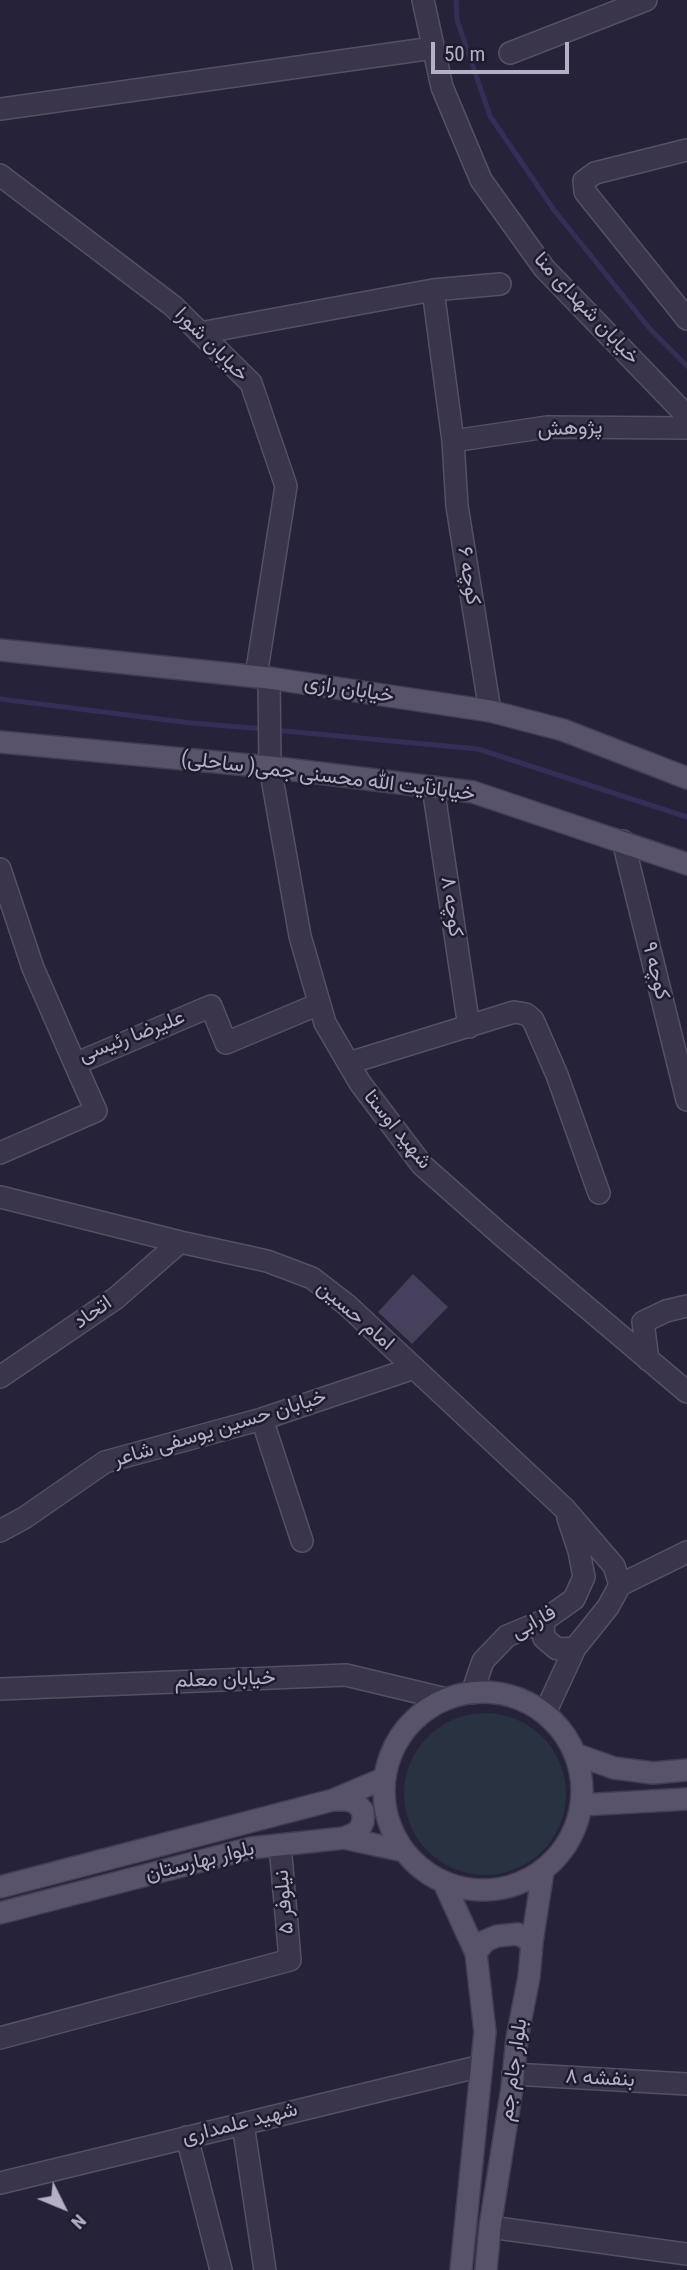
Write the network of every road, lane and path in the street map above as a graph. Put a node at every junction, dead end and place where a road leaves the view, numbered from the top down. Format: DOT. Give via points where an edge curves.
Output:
graph roads {
  1 [pos="423,0"];
  2 [pos="646,0"];
  3 [pos="433,48"];
  4 [pos="510,52"];
  5 [pos="0,109"];
  6 [pos="687,150"];
  7 [pos="0,175"];
  8 [pos="500,284"];
  9 [pos="433,290"];
  10 [pos="687,319"];
  11 [pos="200,333"];
  12 [pos="687,416"];
  13 [pos="687,428"];
  14 [pos="453,441"];
  15 [pos="0,650"];
  16 [pos="262,677"];
  17 [pos="490,711"];
  18 [pos="0,741"];
  19 [pos="270,767"];
  20 [pos="687,778"];
  21 [pos="433,787"];
  22 [pos="624,841"];
  23 [pos="687,864"];
  24 [pos="0,869"];
  25 [pos="319,1004"];
  26 [pos="469,1027"];
  27 [pos="349,1063"];
  28 [pos="75,1064"];
  29 [pos="687,1100"];
  30 [pos="0,1153"];
  31 [pos="599,1193"];
  32 [pos="0,1197"];
  33 [pos="180,1242"];
  34 [pos="687,1306"];
  35 [pos="648,1360"];
  36 [pos="414,1368"];
  37 [pos="0,1377"];
  38 [pos="687,1392"];
  39 [pos="262,1419"];
  40 [pos="565,1509"];
  41 [pos="0,1531"];
  42 [pos="302,1541"];
  43 [pos="687,1552"];
  44 [pos="620,1585"];
  45 [pos="543,1621"];
  46 [pos="575,1648"];
  47 [pos="0,1689"];
  48 [pos="472,1693"];
  49 [pos="446,1699"];
  50 [pos="545,1713"];
  51 [pos="575,1754"];
  52 [pos="687,1770"];
  53 [pos="385,1778"];
  54 [pos="687,1799"];
  55 [pos="333,1800"];
  56 [pos="582,1805"];
  57 [pos="344,1838"];
  58 [pos="280,1845"];
  59 [pos="404,1851"];
  60 [pos="543,1871"];
  61 [pos="444,1883"];
  62 [pos="0,1887"];
  63 [pos="0,1913"];
  64 [pos="532,1942"];
  65 [pos="476,1953"];
  66 [pos="0,2038"];
  67 [pos="481,2066"];
  68 [pos="513,2074"];
  69 [pos="687,2084"];
  70 [pos="243,2124"];
  71 [pos="187,2137"];
  72 [pos="0,2183"];
  73 [pos="491,2227"];
  74 [pos="687,2254"];
  75 [pos="221,2270"];
  76 [pos="265,2270"];
  77 [pos="461,2270"];
  78 [pos="486,2270"];
  1 -- 3 [label="street, خیابان شهدای منا"];
  2 -- 4 [label="street"];
  3 -- 5 [label="street"];
  3 -- 12 [label="street, خیابان شهدای منا" via="442,87 481,180 544,268"];
  6 -- 10 [label="street" via="595,173 584,181 585,192"];
  7 -- 11 [label="street, خیابان شورا" via="173,306"];
  8 -- 9 [label="street"];
  9 -- 11 [label="street"];
  9 -- 14 [label="street, کوچه ۶"];
  11 -- 16 [label="street, خیابان شورا" via="251,383 286,486"];
  13 -- 14 [label="street, پژوهش" via="547,427"];
  14 -- 17 [label="street, کوچه ۶" via="457,506"];
  15 -- 16 [label="main road, خیابان رازی"];
  16 -- 17 [label="main road, خیابان رازی"];
  16 -- 19 [label="street, خیابان شورا"];
  17 -- 20 [label="main road, خیابان رازی" via="563,730"];
  18 -- 19 [label="main road, خیابانآیت الله محسنی جمی( ساحلی)"];
  19 -- 21 [label="main road, خیابانآیت الله محسنی جمی( ساحلی)"];
  19 -- 25 [label="street, شهید اوستا" via="300,936"];
  21 -- 22 [label="main road, خیابانآیت الله محسنی جمی( ساحلی)" via="474,792"];
  21 -- 26 [label="street, کوچه ۸"];
  22 -- 23 [label="main road, خیابانآیت الله محسنی جمی( ساحلی)"];
  22 -- 29 [label="street, کوچه ۹"];
  24 -- 28 [label="street, علیرضا رئیسی" via="33,968"];
  25 -- 27 [label="street, شهید اوستا"];
  25 -- 28 [label="street, علیرضا رئیسی" via="226,1043 211,1006"];
  26 -- 27 [label="street"];
  26 -- 31 [label="street" via="514,1012 533,1020"];
  27 -- 35 [label="street, شهید اوستا" via="422,1165"];
  28 -- 30 [label="street" via="96,1111"];
  32 -- 33 [label="street, امام حسین"];
  33 -- 36 [label="street, امام حسین" via="267,1261 312,1278"];
  33 -- 37 [label="street, اتحاد" via="116,1298"];
  34 -- 35 [label="street" via="643,1322"];
  35 -- 38 [label="street, شهید اوستا"];
  36 -- 39 [label="street, خیابان حسین یوسفی شاعر"];
  36 -- 40 [label="street, امام حسین"];
  39 -- 41 [label="street, خیابان حسین یوسفی شاعر" via="105,1462"];
  39 -- 42 [label="street"];
  40 -- 44 [label="street, امام حسین" via="614,1566"];
  40 -- 45 [label="street, فارابی" via="584,1577 574,1600"];
  43 -- 44 [label="street"];
  44 -- 46 [label="street, فارابی"];
  45 -- 46 [label="street" via="544,1638 557,1649"];
  45 -- 48 [label="street, فارابی" via="507,1636 482,1661"];
  46 -- 50 [label="street, فارابی"];
  47 -- 49 [label="street, خیابان معلم" via="346,1675"];
  48 -- 49 [label="main road"];
  48 -- 50 [label="main road" via="498,1693"];
  49 -- 53 [label="main road" via="405,1730"];
  50 -- 51 [label="main road" via="563,1731"];
  51 -- 52 [label="main road" via="614,1768 653,1773"];
  51 -- 56 [label="main road" via="582,1779"];
  53 -- 55 [label="main road, بلوار بهارستان"];
  53 -- 59 [label="main road" via="391,1829"];
  54 -- 56 [label="main road"];
  55 -- 57 [label="main road" via="355,1802 363,1811 358,1832"];
  55 -- 62 [label="main road, بلوار بهارستان"];
  56 -- 60 [label="main road" via="575,1830"];
  57 -- 58 [label="main road, بلوار بهارستان"];
  57 -- 59 [label="main road, بلوار بهارستان"];
  58 -- 63 [label="main road, بلوار بهارستان" via="251,1848"];
  58 -- 66 [label="street, نیلوفر ۵" via="290,1960"];
  59 -- 61 [label="main road" via="422,1870"];
  60 -- 61 [label="main road" via="520,1884 495,1890 469,1890"];
  60 -- 64 [label="main road, بلوار جام جم"];
  61 -- 65 [label="main road, بلوار جام جم"];
  64 -- 65 [label="main road" via="518,1934 497,1936 485,1941"];
  64 -- 68 [label="main road, بلوار جام جم"];
  65 -- 67 [label="main road, بلوار جام جم" via="485,2032"];
  67 -- 70 [label="street, شهید علمداری"];
  67 -- 77 [label="main road, بلوار جام جم"];
  68 -- 69 [label="street, بنفشه ۸"];
  68 -- 73 [label="main road, بلوار جام جم"];
  70 -- 71 [label="street, شهید علمداری"];
  70 -- 76 [label="street"];
  71 -- 72 [label="street, شهید علمداری"];
  71 -- 75 [label="street"];
  73 -- 74 [label="street"];
  73 -- 78 [label="main road, بلوار جام جم"];
}
